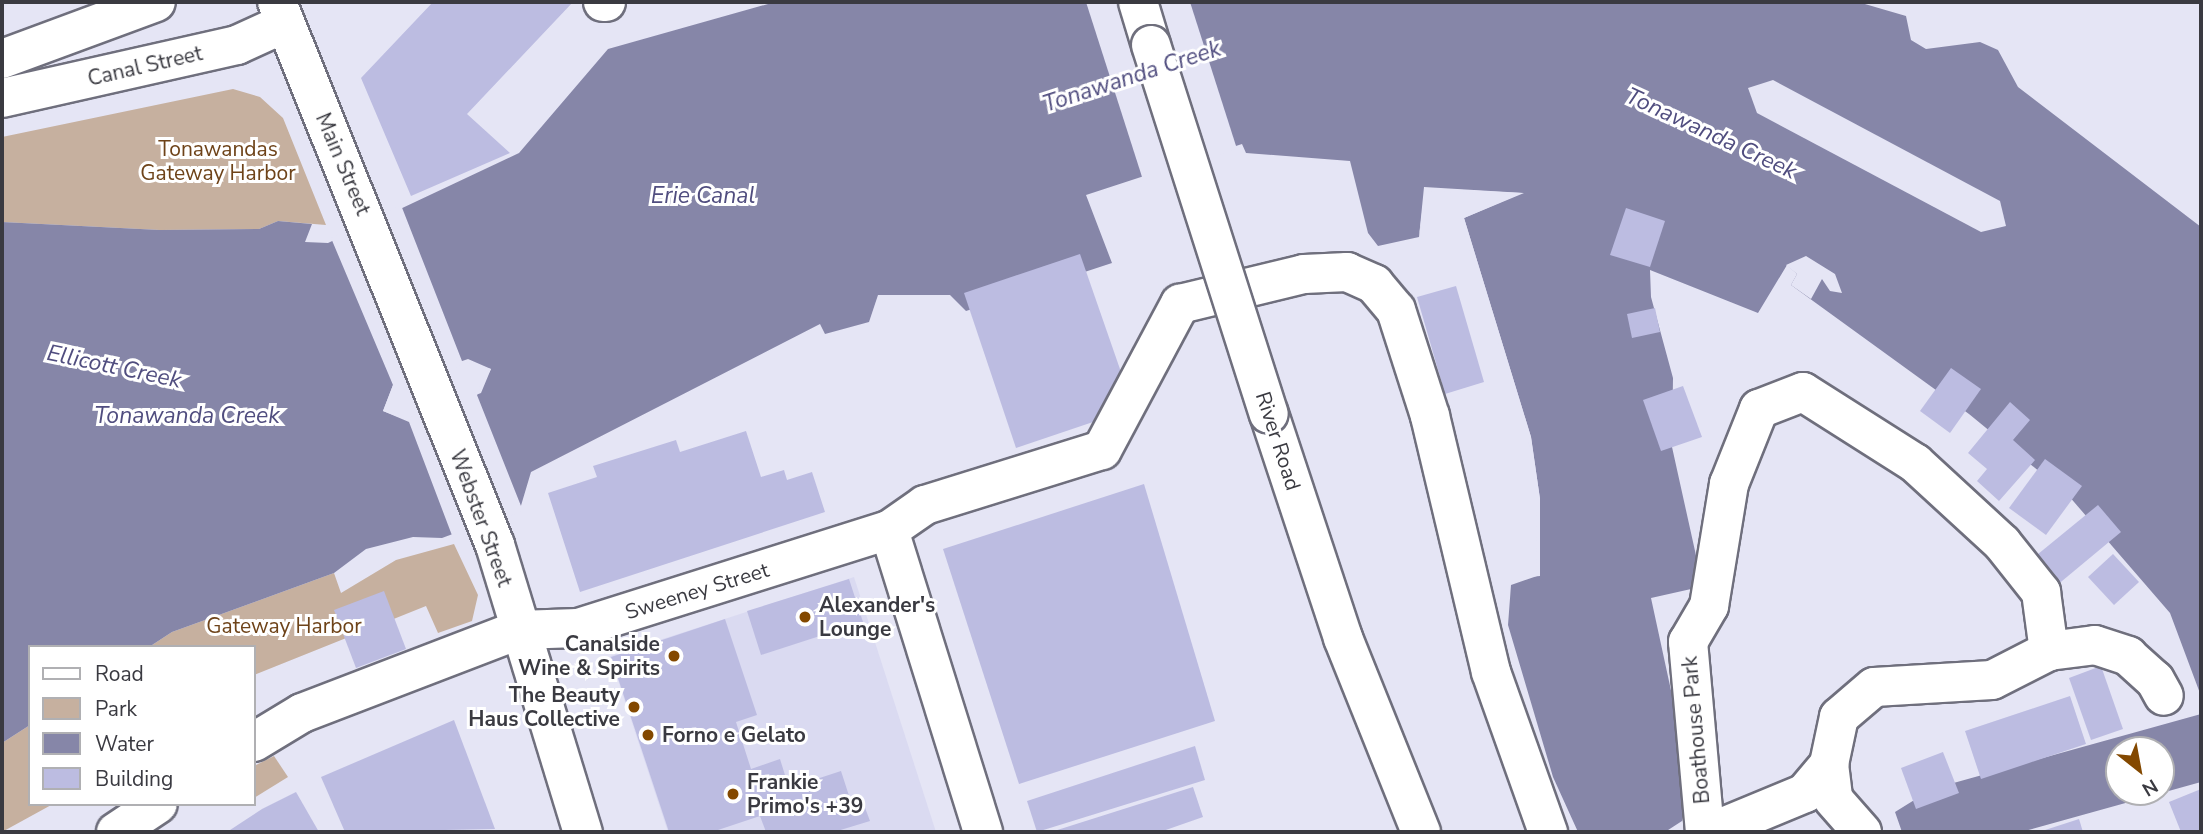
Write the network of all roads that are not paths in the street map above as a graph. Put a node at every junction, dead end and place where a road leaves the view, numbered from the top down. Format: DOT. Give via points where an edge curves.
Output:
graph roads {
  1 [pos="156,2"];
  2 [pos="1138,2"];
  3 [pos="281,13"];
  4 [pos="2,59"];
  5 [pos="2,99"];
  6 [pos="409,326"];
  7 [pos="889,530"];
  8 [pos="518,630"];
  9 [pos="2049,651"];
  10 [pos="2164,696"];
  11 [pos="256,741"];
  12 [pos="1822,785"];
  13 [pos="154,807"];
  14 [pos="116,832"];
  15 [pos="583,832"];
  16 [pos="983,832"];
  17 [pos="1421,832"];
  18 [pos="1548,832"];
  19 [pos="1704,832"];
  20 [pos="1711,832"];
  21 [pos="1862,832"];
  1 -- 4 [label="street"];
  2 -- 17 [label="street, River Road, bridge" via="1343,638"];
  3 -- 5 [label="street, Canal Street" via="237,45"];
  3 -- 6 [label="street, Main Street"];
  6 -- 8 [label="street, Webster Street" via="495,545"];
  7 -- 8 [label="street, Sweeney Street" via="578,628"];
  7 -- 16 [label="street"];
  7 -- 18 [label="street, Sweeney Street" via="925,505 1102,450 1180,304 1304,274 1347,272 1374,284 1396,310 1430,416 1491,672"];
  8 -- 11 [label="street, Sweeney Street" via="302,713"];
  8 -- 15 [label="street, Webster Street"];
  9 -- 10 [label="street" via="2095,645 2127,656 2155,680"];
  9 -- 12 [label="street" via="1992,680 1874,687 1839,717"];
  9 -- 19 [label="street, Boathouse Park" via="2041,592 2003,543 1914,463 1803,392 1759,409 1728,484 1709,606 1688,642"];
  12 -- 20 [label="street"];
  12 -- 21 [label="street"];
  13 -- 14 [label="street"];
}
